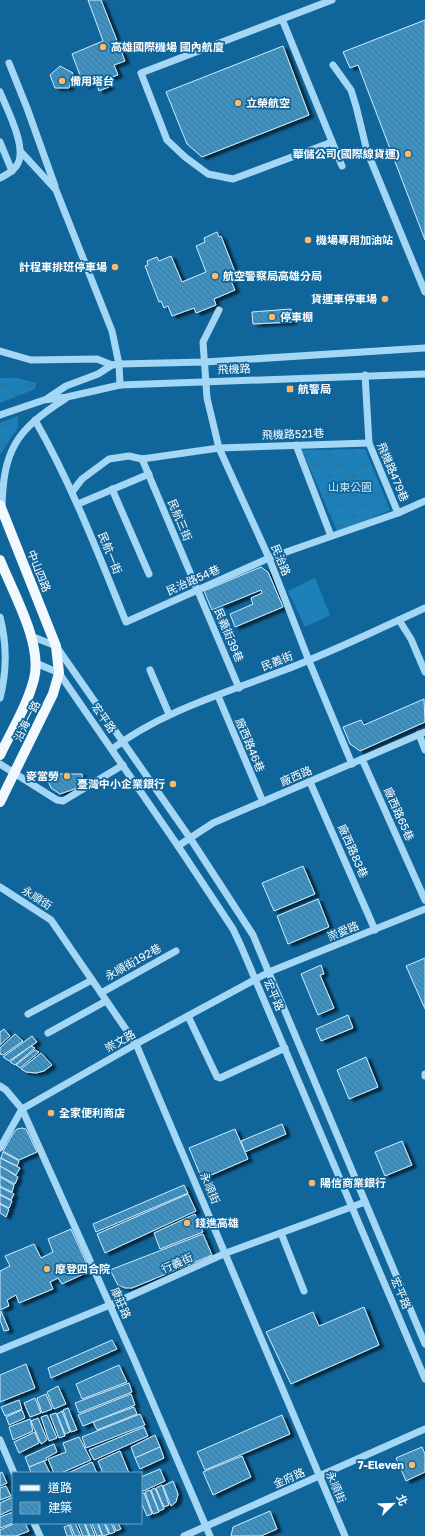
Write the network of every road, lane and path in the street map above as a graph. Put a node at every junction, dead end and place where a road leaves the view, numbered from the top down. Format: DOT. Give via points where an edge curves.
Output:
graph roads {
  1 [pos="332,0"];
  2 [pos="282,19"];
  3 [pos="9,63"];
  4 [pos="333,66"];
  5 [pos="0,92"];
  6 [pos="0,142"];
  7 [pos="332,142"];
  8 [pos="22,153"];
  9 [pos="342,166"];
  10 [pos="12,171"];
  11 [pos="0,178"];
  12 [pos="56,190"];
  13 [pos="425,292"];
  14 [pos="219,310"];
  15 [pos="425,348"];
  16 [pos="0,351"];
  17 [pos="205,362"];
  18 [pos="116,365"];
  19 [pos="425,374"];
  20 [pos="365,375"];
  21 [pos="206,381"];
  22 [pos="120,385"];
  23 [pos="67,397"];
  24 [pos="44,400"];
  25 [pos="0,416"];
  26 [pos="35,420"];
  27 [pos="369,443"];
  28 [pos="296,445"];
  29 [pos="219,448"];
  30 [pos="142,459"];
  31 [pos="149,474"];
  32 [pos="112,489"];
  33 [pos="72,492"];
  34 [pos="425,501"];
  35 [pos="78,504"];
  36 [pos="1,508"];
  37 [pos="398,513"];
  38 [pos="331,536"];
  39 [pos="269,558"];
  40 [pos="0,560"];
  41 [pos="149,574"];
  42 [pos="198,590"];
  43 [pos="425,608"];
  44 [pos="0,617"];
  45 [pos="399,620"];
  46 [pos="126,622"];
  47 [pos="31,636"];
  48 [pos="56,646"];
  49 [pos="309,661"];
  50 [pos="36,663"];
  51 [pos="150,670"];
  52 [pos="425,672"];
  53 [pos="59,673"];
  54 [pos="239,688"];
  55 [pos="218,696"];
  56 [pos="0,698"];
  57 [pos="169,714"];
  58 [pos="422,733"];
  59 [pos="124,741"];
  60 [pos="112,749"];
  61 [pos="425,750"];
  62 [pos="0,755"];
  63 [pos="362,759"];
  64 [pos="0,764"];
  65 [pos="352,764"];
  66 [pos="123,765"];
  67 [pos="14,772"];
  68 [pos="310,782"];
  69 [pos="0,802"];
  70 [pos="263,802"];
  71 [pos="190,838"];
  72 [pos="178,846"];
  73 [pos="0,887"];
  74 [pos="425,900"];
  75 [pos="425,909"];
  76 [pos="375,930"];
  77 [pos="176,951"];
  78 [pos="269,972"];
  79 [pos="255,979"];
  80 [pos="92,980"];
  81 [pos="101,993"];
  82 [pos="106,1002"];
  83 [pos="28,1014"];
  84 [pos="188,1016"];
  85 [pos="48,1033"];
  86 [pos="136,1044"];
  87 [pos="285,1048"];
  88 [pos="0,1086"];
  89 [pos="22,1109"];
  90 [pos="0,1148"];
  91 [pos="366,1202"];
  92 [pos="353,1207"];
  93 [pos="281,1233"];
  94 [pos="226,1253"];
  95 [pos="304,1291"];
  96 [pos="110,1305"];
  97 [pos="425,1344"];
  98 [pos="0,1350"];
  99 [pos="425,1379"];
  100 [pos="425,1429"];
  101 [pos="0,1440"];
  102 [pos="14,1472"];
  103 [pos="319,1476"];
  104 [pos="34,1524"];
  105 [pos="206,1526"];
  106 [pos="40,1536"];
  107 [pos="184,1536"];
  108 [pos="210,1536"];
  109 [pos="345,1536"];
  1 -- 2 [label="street"];
  2 -- 7 [label="street"];
  2 -- 7 [label="street" via="141,73 167,140 208,174 233,179"];
  3 -- 12 [label="street"];
  4 -- 13 [label="street" via="351,90 367,151"];
  5 -- 8 [label="street"];
  6 -- 10 [label="street"];
  7 -- 9 [label="street"];
  8 -- 10 [label="street"];
  8 -- 12 [label="street"];
  10 -- 11 [label="street"];
  12 -- 18 [label="street" via="112,331"];
  14 -- 17 [label="street, 民治路" via="203,342"];
  15 -- 17 [label="street, 飛機路"];
  16 -- 18 [label="street, 飛機路" via="31,360 97,359"];
  17 -- 18 [label="street, 飛機路"];
  17 -- 21 [label="street, 民治路"];
  18 -- 22 [label="street"];
  18 -- 24 [label="street, 飛機路" via="66,386"];
  19 -- 20 [label="street, 飛機路"];
  20 -- 21 [label="street, 飛機路"];
  20 -- 27 [label="street, 飛機路479巷"];
  21 -- 22 [label="street, 飛機路"];
  21 -- 29 [label="street, 民治路" via="207,398"];
  22 -- 23 [label="street, 飛機路"];
  23 -- 24 [label="street, 飛機路"];
  23 -- 26 [label="street"];
  24 -- 25 [label="street, 飛機路"];
  26 -- 33 [label="street, 民航一街"];
  26 -- 36 [label="street" via="13,447 7,460"];
  27 -- 28 [label="street, 飛機路521巷"];
  27 -- 37 [label="street, 飛機路479巷"];
  28 -- 29 [label="street, 飛機路521巷"];
  28 -- 38 [label="street"];
  29 -- 30 [label="street"];
  29 -- 39 [label="street, 民治路"];
  30 -- 31 [label="street, 民航三街"];
  30 -- 33 [label="street" via="129,456 109,459 82,479"];
  31 -- 32 [label="street"];
  31 -- 42 [label="street, 民航三街"];
  32 -- 35 [label="street"];
  32 -- 41 [label="street"];
  33 -- 35 [label="street, 民航一街"];
  34 -- 37 [label="street"];
  35 -- 46 [label="street, 民航一街"];
  36 -- 48 [label="main road, 中山四路"];
  37 -- 38 [label="street, 飛機路479巷"];
  38 -- 39 [label="street, 飛機路479巷"];
  39 -- 42 [label="street, 民治路54巷"];
  39 -- 49 [label="street, 民治路"];
  40 -- 47 [label="main road"];
  42 -- 46 [label="street, 民治路54巷"];
  42 -- 54 [label="street, 民義街39巷"];
  43 -- 45 [label="street, 民義街"];
  44 -- 56 [label="street" via="6,653"];
  45 -- 49 [label="street, 民義街"];
  45 -- 52 [label="street" via="411,639"];
  47 -- 48 [label="street"];
  47 -- 50 [label="main road"];
  48 -- 53 [label="main road, 沿海一路"];
  48 -- 59 [label="street, 宏平路"];
  49 -- 54 [label="street, 民義街"];
  49 -- 65 [label="street, 民治路"];
  50 -- 53 [label="street"];
  50 -- 62 [label="main road, 沿海一路" via="26,701"];
  51 -- 57 [label="street"];
  53 -- 60 [label="street, 宏平路"];
  53 -- 67 [label="main road, 沿海一路" via="53,694"];
  54 -- 55 [label="street, 民義街"];
  55 -- 57 [label="street, 民義街"];
  55 -- 70 [label="street, 廠西路46巷"];
  57 -- 59 [label="street, 民義街"];
  58 -- 61 [label="street"];
  58 -- 63 [label="street, 廠西路"];
  59 -- 60 [label="street, 民義街"];
  59 -- 71 [label="street, 宏平路"];
  60 -- 66 [label="street, 宏平路"];
  63 -- 65 [label="street, 廠西路"];
  63 -- 74 [label="street, 廠西路65巷"];
  64 -- 67 [label="street"];
  65 -- 68 [label="street, 廠西路"];
  66 -- 67 [label="street" via="63,801 57,800"];
  66 -- 72 [label="street, 宏平路"];
  67 -- 69 [label="main road, 沿海一路"];
  68 -- 70 [label="street, 廠西路"];
  68 -- 76 [label="street, 廠西路83巷"];
  70 -- 71 [label="street, 廠西路" via="213,823"];
  71 -- 72 [label="street, 廠西路"];
  71 -- 78 [label="street, 宏平路" via="245,921"];
  72 -- 79 [label="street, 宏平路" via="232,929"];
  73 -- 80 [label="street, 永順街" via="51,920"];
  75 -- 76 [label="street, 崇愛路"];
  76 -- 78 [label="street, 崇愛路"];
  77 -- 81 [label="street, 永順街192巷"];
  78 -- 79 [label="street, 崇文路"];
  78 -- 91 [label="street, 宏平路"];
  79 -- 84 [label="street, 崇文路"];
  79 -- 87 [label="street, 宏平路"];
  80 -- 81 [label="street, 永順街"];
  80 -- 83 [label="street"];
  81 -- 82 [label="street, 永順街"];
  82 -- 85 [label="street"];
  82 -- 86 [label="street, 永順街"];
  84 -- 86 [label="street, 崇文路"];
  84 -- 87 [label="street" via="217,1077 220,1078"];
  86 -- 89 [label="street, 崇文路"];
  86 -- 94 [label="street, 永順街"];
  87 -- 92 [label="street, 宏平路"];
  88 -- 89 [label="street, 康莊路"];
  89 -- 90 [label="street"];
  89 -- 96 [label="street, 康莊路"];
  91 -- 92 [label="street, 行義街"];
  91 -- 97 [label="street, 宏平路"];
  92 -- 93 [label="street, 行義街"];
  92 -- 99 [label="street, 宏平路"];
  93 -- 94 [label="street, 行義街"];
  93 -- 95 [label="street"];
  94 -- 96 [label="street, 行義街"];
  94 -- 103 [label="street, 永順街"];
  96 -- 98 [label="street, 行義街"];
  96 -- 105 [label="street, 康莊路"];
  100 -- 103 [label="street, 金府路"];
  101 -- 102 [label="street"];
  103 -- 105 [label="street, 金府路"];
  103 -- 109 [label="street, 永順街"];
  104 -- 106 [label="street"];
  105 -- 107 [label="street, 金府路"];
  105 -- 108 [label="street, 康莊路"];
}
